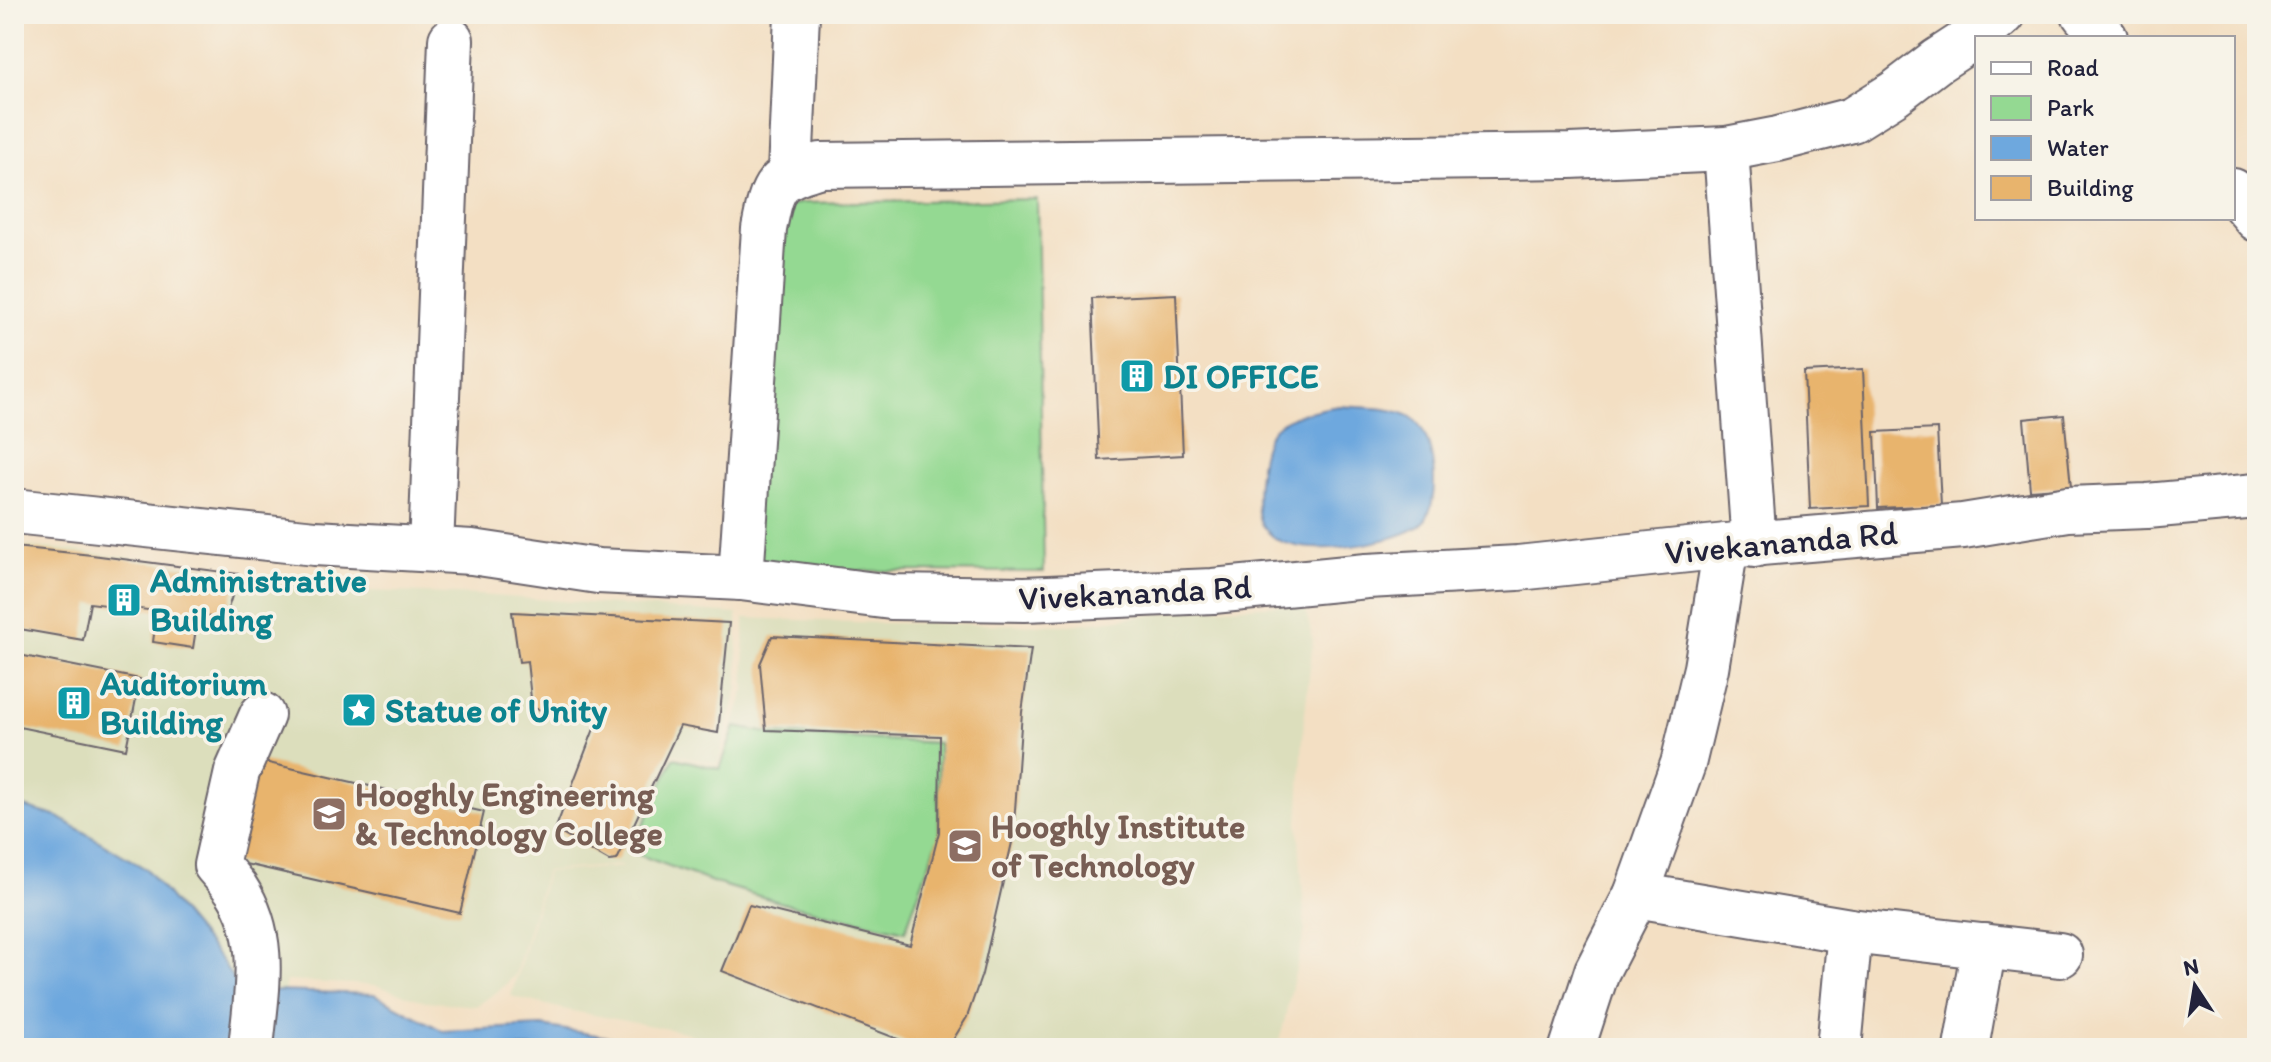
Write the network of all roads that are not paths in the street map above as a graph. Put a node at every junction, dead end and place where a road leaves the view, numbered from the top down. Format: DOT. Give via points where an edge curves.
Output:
graph roads {
  1 [pos="797,14"];
  2 [pos="2003,14"];
  3 [pos="2084,14"];
  4 [pos="1975,36"];
  5 [pos="1975,36"];
  6 [pos="2103,36"];
  7 [pos="451,40"];
  8 [pos="1726,149"];
  9 [pos="790,173"];
  10 [pos="2235,193"];
  11 [pos="2257,219"];
  12 [pos="2257,496"];
  13 [pos="14,511"];
  14 [pos="1740,545"];
  15 [pos="431,549"];
  16 [pos="741,578"];
  17 [pos="262,715"];
  18 [pos="1636,895"];
  19 [pos="1850,931"];
  20 [pos="1984,946"];
  21 [pos="2060,955"];
  22 [pos="251,1048"];
  23 [pos="1572,1048"];
  24 [pos="1839,1048"];
  25 [pos="1966,1048"];
  1 -- 9 [label="street"];
  2 -- 5 [label="street"];
  3 -- 6 [label="street"];
  4 -- 8 [label="street" via="1852,120"];
  7 -- 15 [label="street"];
  8 -- 9 [label="street" via="1570,156 821,165"];
  8 -- 14 [label="street"];
  9 -- 16 [label="street" via="771,192 764,229"];
  10 -- 11 [label="street"];
  12 -- 14 [label="street, Vivekananda Rd" via="2068,509 1963,526"];
  13 -- 15 [label="street, Vivekananda Rd" via="315,543"];
  14 -- 16 [label="street, Vivekananda Rd" via="1518,568 1025,599 891,597"];
  14 -- 18 [label="street" via="1683,764"];
  15 -- 16 [label="street, Vivekananda Rd" via="598,571"];
  17 -- 22 [label="street" via="237,772 216,865 237,890 258,940"];
  18 -- 19 [label="street"];
  18 -- 23 [label="street" via="1597,971"];
  19 -- 20 [label="street"];
  19 -- 24 [label="street"];
  20 -- 21 [label="street"];
  20 -- 25 [label="street"];
}
